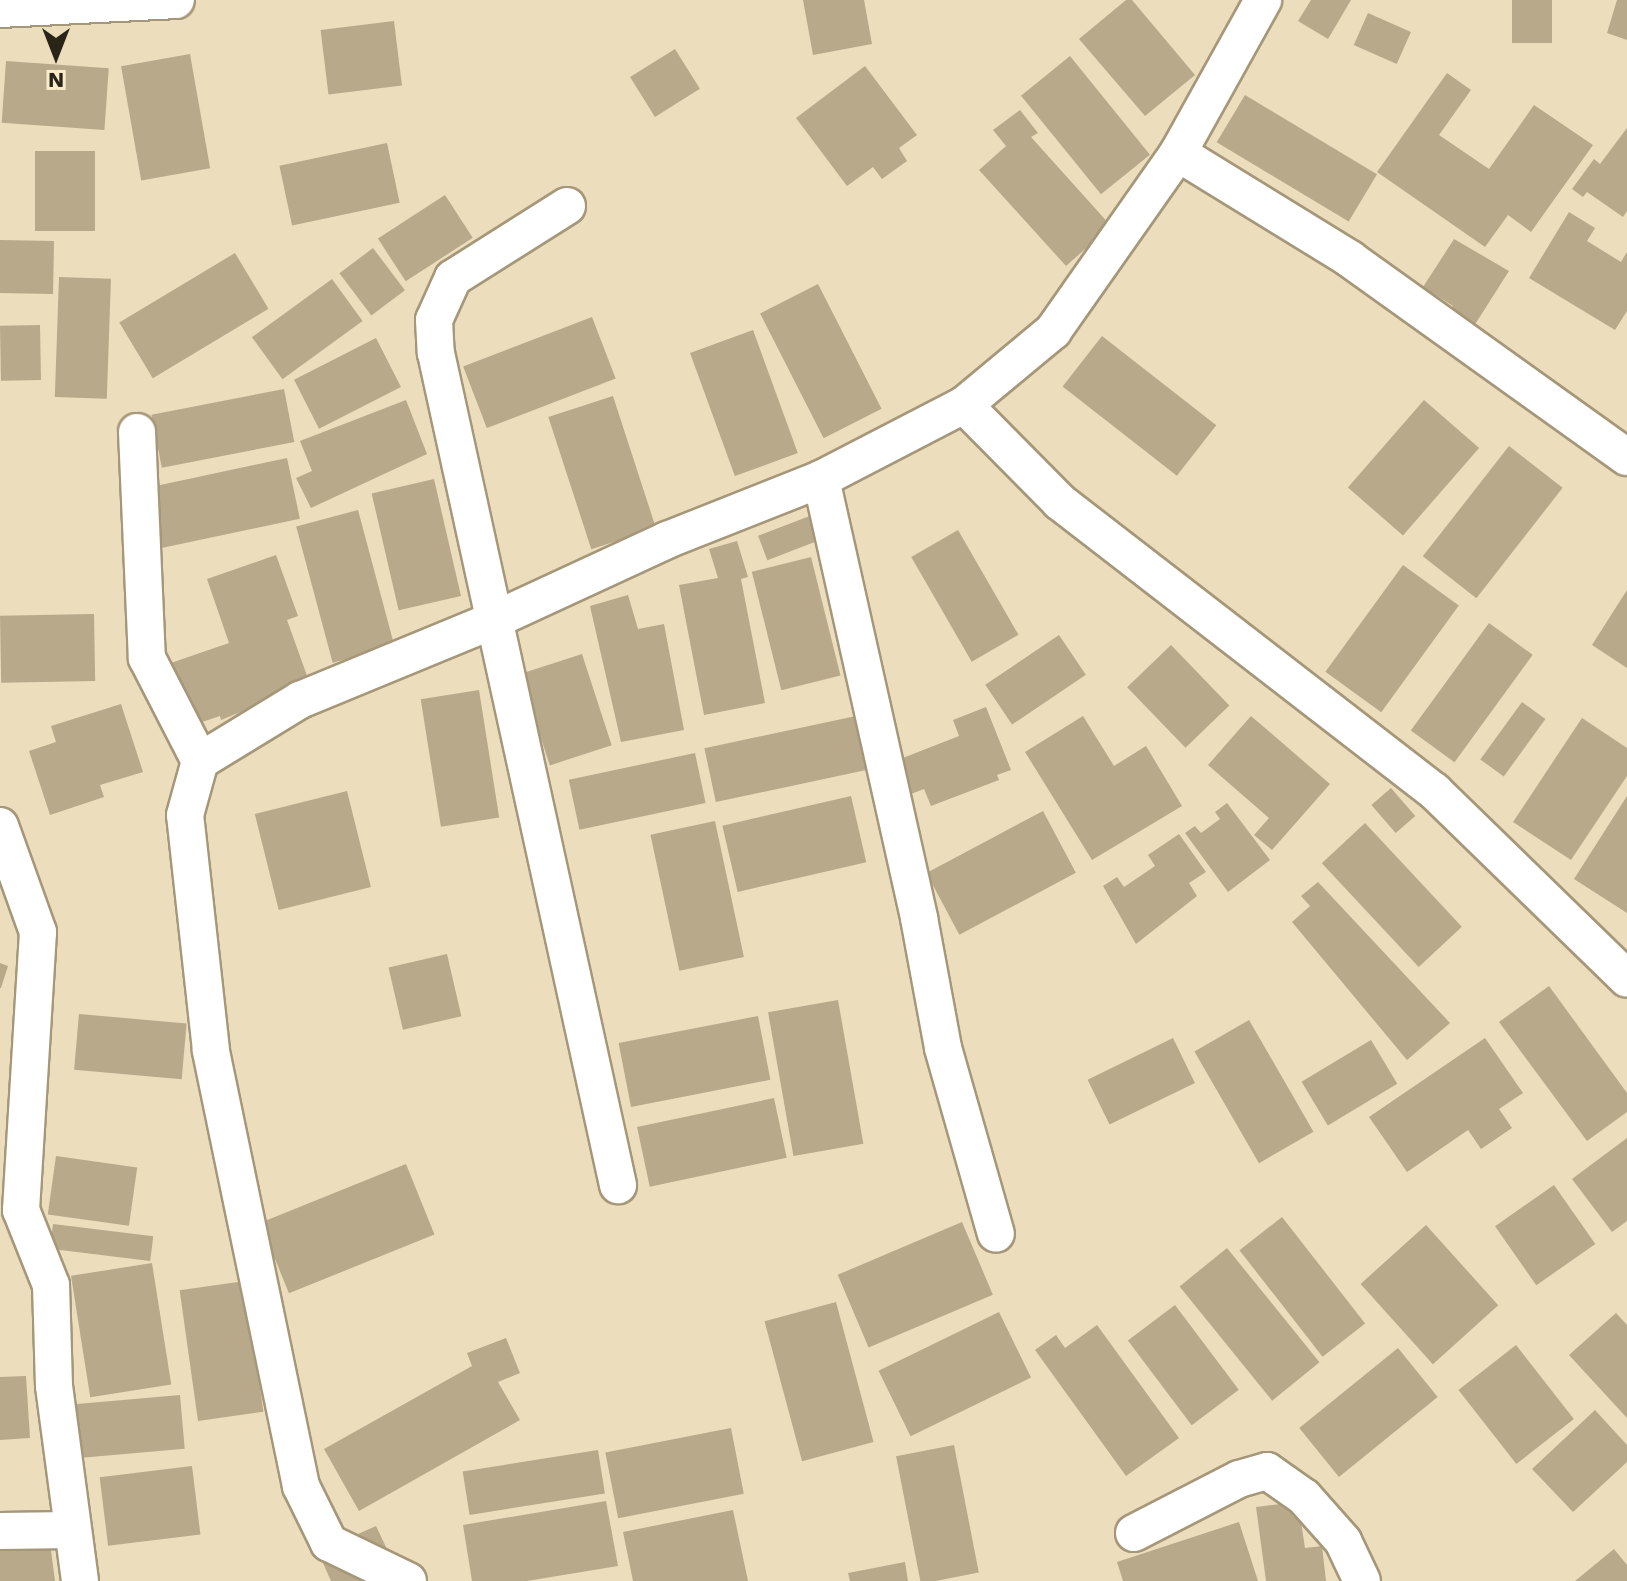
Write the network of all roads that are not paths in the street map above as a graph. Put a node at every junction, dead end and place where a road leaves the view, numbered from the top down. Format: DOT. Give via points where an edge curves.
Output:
graph roads {
  1 [pos="176,0"];
  2 [pos="1263,0"];
  3 [pos="0,9"];
  4 [pos="1178,153"];
  5 [pos="567,206"];
  6 [pos="964,405"];
  7 [pos="137,432"];
  8 [pos="1627,457"];
  9 [pos="821,479"];
  10 [pos="494,620"];
  11 [pos="200,761"];
  12 [pos="0,826"];
  13 [pos="1627,979"];
  14 [pos="618,1185"];
  15 [pos="996,1234"];
  16 [pos="72,1530"];
  17 [pos="0,1531"];
  18 [pos="1134,1533"];
  19 [pos="80,1581"];
  20 [pos="408,1581"];
  21 [pos="1362,1581"];
  1 -- 3 [label="street"];
  2 -- 4 [label="street"];
  4 -- 6 [label="street" via="1053,331"];
  4 -- 8 [label="street" via="1350,259"];
  5 -- 10 [label="street" via="453,278 434,320 436,353"];
  6 -- 9 [label="street"];
  6 -- 13 [label="street" via="1060,502 1434,791"];
  7 -- 11 [label="street" via="147,658"];
  9 -- 10 [label="street" via="667,540"];
  9 -- 15 [label="street" via="943,1048"];
  10 -- 11 [label="street" via="300,700"];
  10 -- 14 [label="street"];
  11 -- 20 [label="street" via="185,815 211,1050 301,1486 329,1543"];
  12 -- 16 [label="street" via="38,932 21,1210 51,1285 54,1386"];
  16 -- 17 [label="street"];
  16 -- 19 [label="street"];
  18 -- 21 [label="street" via="1239,1479 1267,1471 1304,1497 1343,1541"];
}
